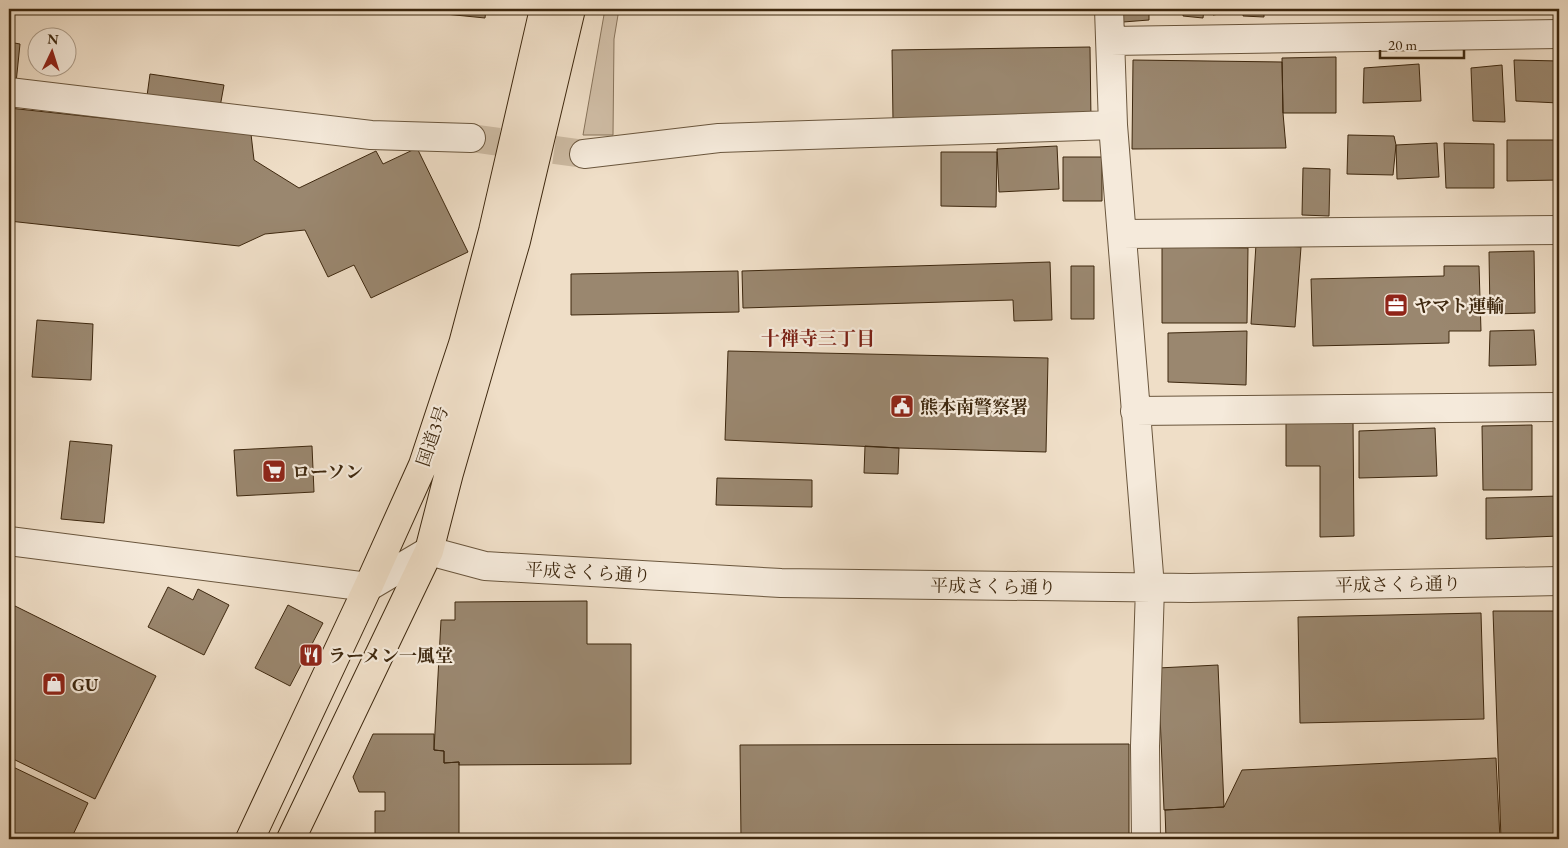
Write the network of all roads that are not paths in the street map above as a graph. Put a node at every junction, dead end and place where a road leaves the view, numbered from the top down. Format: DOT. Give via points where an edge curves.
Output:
graph roads {
  1 [pos="544,9"];
  2 [pos="571,9"];
  3 [pos="1109,9"];
  4 [pos="1559,34"];
  5 [pos="1111,41"];
  6 [pos="9,92"];
  7 [pos="1113,125"];
  8 [pos="471,138"];
  9 [pos="584,154"];
  10 [pos="1559,230"];
  11 [pos="1122,234"];
  12 [pos="1559,406"];
  13 [pos="1135,412"];
  14 [pos="9,541"];
  15 [pos="429,550"];
  16 [pos="1559,581"];
  17 [pos="368,587"];
  18 [pos="1150,587"];
  19 [pos="250,839"];
  20 [pos="290,839"];
  21 [pos="1146,839"];
  1 -- 17 [label="highway, 国道3号" via="493,231 463,344 423,465"];
  2 -- 15 [label="highway, 国道3号" via="516,241"];
  3 -- 5 [label="street"];
  4 -- 5 [label="street"];
  5 -- 7 [label="street"];
  6 -- 8 [label="street" via="371,135"];
  7 -- 9 [label="street" via="719,138"];
  7 -- 11 [label="street"];
  10 -- 11 [label="street"];
  11 -- 13 [label="street"];
  12 -- 13 [label="street"];
  13 -- 18 [label="street"];
  14 -- 17 [label="street"];
  15 -- 17 [label="street"];
  15 -- 18 [label="street, 平成さくら通り" via="485,566 781,583"];
  15 -- 20 [label="highway, 国道3号"];
  16 -- 18 [label="street, 平成さくら通り"];
  17 -- 19 [label="highway, 国道3号"];
  18 -- 21 [label="street" via="1144,746"];
}
